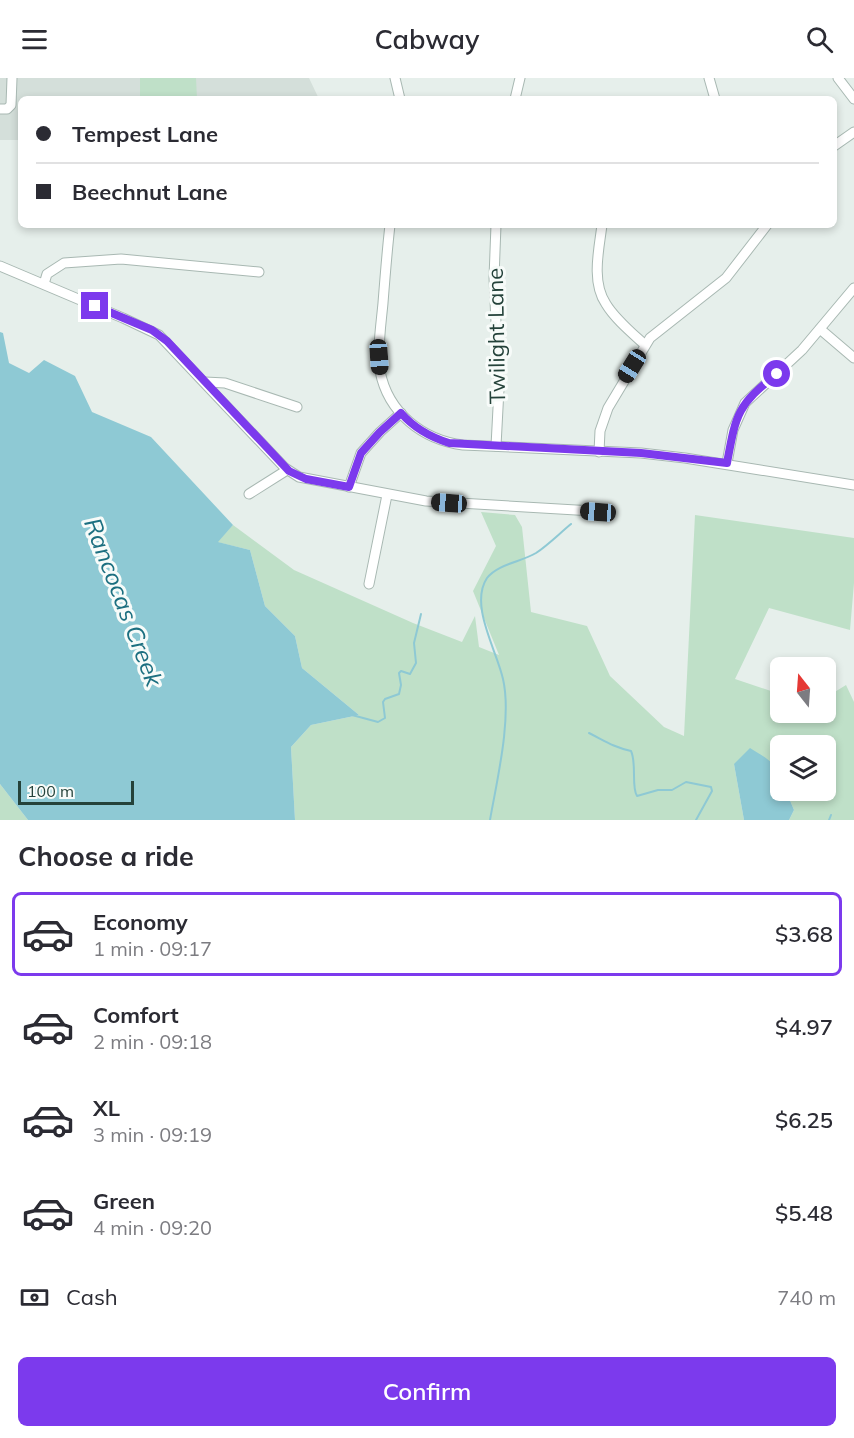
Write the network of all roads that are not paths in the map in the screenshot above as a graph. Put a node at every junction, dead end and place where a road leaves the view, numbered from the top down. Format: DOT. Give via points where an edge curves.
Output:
graph roads {
  1 [pos="12,78"];
  2 [pos="395,78"];
  3 [pos="520,78"];
  4 [pos="709,78"];
  5 [pos="838,78"];
  6 [pos="399,96"];
  7 [pos="516,96"];
  8 [pos="714,96"];
  9 [pos="854,99"];
  10 [pos="0,109"];
  11 [pos="854,132"];
  12 [pos="837,144"];
  13 [pos="390,228"];
  14 [pos="496,228"];
  15 [pos="602,228"];
  16 [pos="761,228"];
  17 [pos="0,256"];
  18 [pos="3,267"];
  19 [pos="258,272"];
  20 [pos="44,284"];
  21 [pos="854,288"];
  22 [pos="820,329"];
  23 [pos="645,345"];
  24 [pos="854,358"];
  25 [pos="205,382"];
  26 [pos="297,407"];
  27 [pos="401,413"];
  28 [pos="496,446"];
  29 [pos="599,452"];
  30 [pos="727,463"];
  31 [pos="287,470"];
  32 [pos="854,485"];
  33 [pos="349,487"];
  34 [pos="249,494"];
  35 [pos="387,495"];
  36 [pos="610,512"];
  37 [pos="369,584"];
  1 -- 10 [label="street" via="11,105"];
  2 -- 6 [label="street"];
  3 -- 7 [label="street"];
  4 -- 8 [label="street"];
  5 -- 9 [label="street"];
  11 -- 12 [label="street"];
  13 -- 27 [label="street" via="379,357 387,394"];
  14 -- 28 [label="street, Twilight Lane" via="500,379"];
  15 -- 23 [label="street" via="598,258 602,295"];
  16 -- 23 [label="street" via="726,278 663,326"];
  17 -- 18 [label="street"];
  18 -- 20 [label="street"];
  19 -- 20 [label="street" via="121,259 63,263 47,274"];
  20 -- 25 [label="street" via="152,330"];
  21 -- 22 [label="street"];
  22 -- 24 [label="street"];
  22 -- 30 [label="street" via="745,403"];
  23 -- 29 [label="street" via="608,408 600,431"];
  25 -- 26 [label="street" via="225,383"];
  25 -- 31 [label="street"];
  27 -- 28 [label="street" via="412,425 436,438 463,445"];
  27 -- 33 [label="street" via="361,453"];
  28 -- 29 [label="street"];
  29 -- 30 [label="street"];
  30 -- 32 [label="street"];
  31 -- 33 [label="street" via="306,479"];
  31 -- 34 [label="street"];
  33 -- 35 [label="street"];
  35 -- 36 [label="street" via="462,505"];
  35 -- 37 [label="street"];
}
